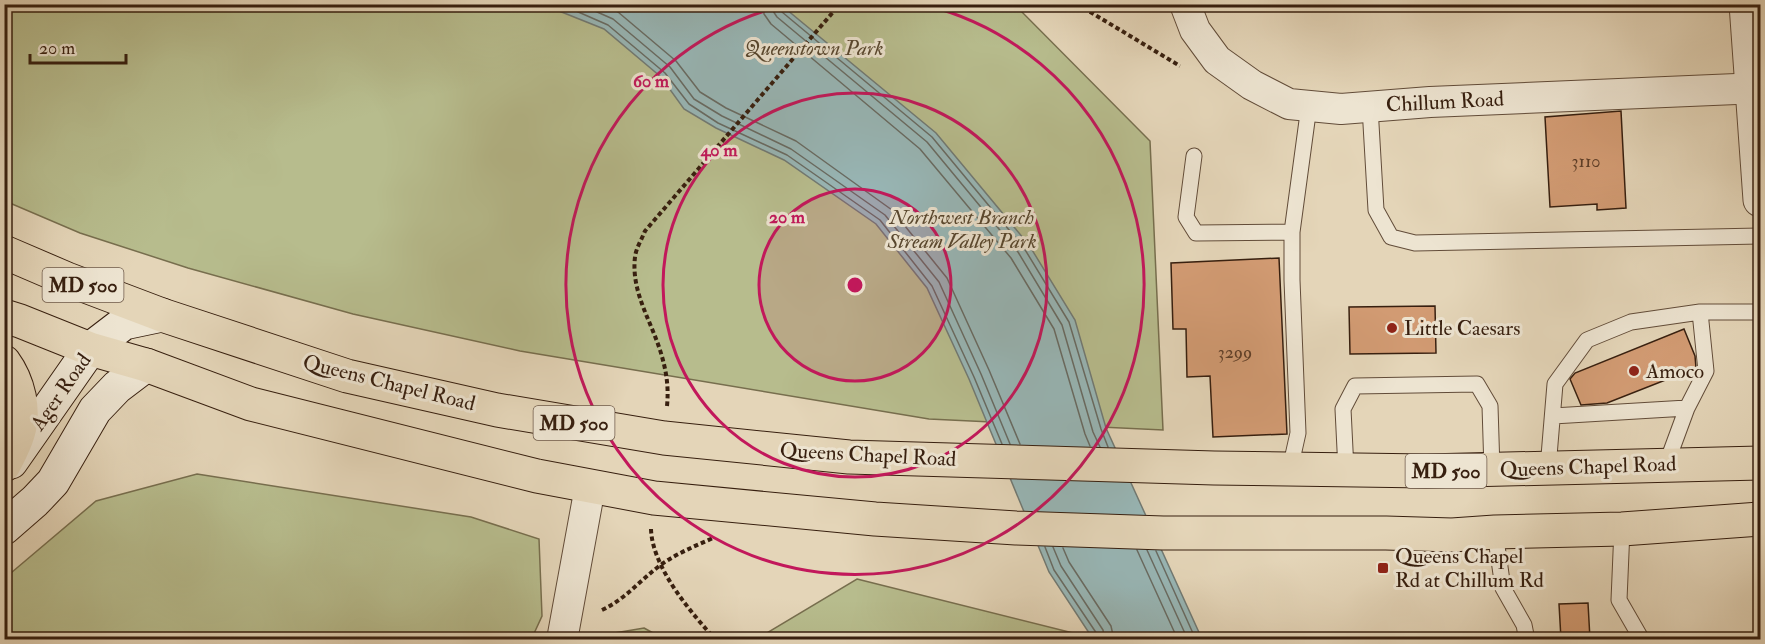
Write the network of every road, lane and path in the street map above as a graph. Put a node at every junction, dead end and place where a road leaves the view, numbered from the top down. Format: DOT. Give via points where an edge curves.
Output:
graph roads {
  1 [pos="840,4"];
  2 [pos="1077,4"];
  3 [pos="1185,4"];
  4 [pos="1746,4"];
  5 [pos="1188,70"];
  6 [pos="1756,88"];
  7 [pos="1309,106"];
  8 [pos="1370,107"];
  9 [pos="1758,141"];
  10 [pos="1194,156"];
  11 [pos="1761,200"];
  12 [pos="1292,232"];
  13 [pos="1761,236"];
  14 [pos="4,252"];
  15 [pos="1700,312"];
  16 [pos="1761,312"];
  17 [pos="162,315"];
  18 [pos="4,316"];
  19 [pos="90,349"];
  20 [pos="4,362"];
  21 [pos="146,365"];
  22 [pos="1687,408"];
  23 [pos="667,410"];
  24 [pos="1553,416"];
  25 [pos="1761,463"];
  26 [pos="4,465"];
  27 [pos="1666,465"];
  28 [pos="1548,468"];
  29 [pos="1290,469"];
  30 [pos="1346,470"];
  31 [pos="1492,470"];
  32 [pos="4,471"];
  33 [pos="590,487"];
  34 [pos="1761,519"];
  35 [pos="650,523"];
  36 [pos="4,528"];
  37 [pos="1622,529"];
  38 [pos="1495,532"];
  39 [pos="716,537"];
  40 [pos="661,565"];
  41 [pos="602,610"];
  42 [pos="562,639"];
  43 [pos="716,639"];
  44 [pos="1527,639"];
  45 [pos="1642,639"];
  1 -- 23 [label="path" via="645,231 635,254 639,299 666,372"];
  2 -- 5 [label="path"];
  3 -- 7 [label="street, Chillum Road" via="1195,30 1217,60 1252,85 1289,104"];
  4 -- 6 [label="main road"];
  6 -- 8 [label="street, Chillum Road"];
  6 -- 9 [label="main road"];
  7 -- 8 [label="street, Chillum Road"];
  7 -- 12 [label="lane"];
  8 -- 13 [label="lane" via="1376,210 1391,237 1415,243"];
  9 -- 11 [label="main road"];
  10 -- 12 [label="lane" via="1186,217 1196,233"];
  12 -- 29 [label="lane" via="1298,433"];
  14 -- 17 [label="main road, Queens Chapel Road / MD 500"];
  15 -- 16 [label="lane"];
  15 -- 22 [label="lane" via="1706,371"];
  15 -- 24 [label="lane" via="1632,322 1587,340 1555,384"];
  17 -- 19 [label="main road, Ager Road" via="124,323"];
  17 -- 29 [label="main road, Queens Chapel Road / MD 500" via="347,376 497,410 664,438 849,457"];
  18 -- 19 [label="main road, MD 500"];
  19 -- 21 [label="main road, MD 500"];
  19 -- 32 [label="main road, Ager Road"];
  20 -- 26 [label="main road" via="17,387 21,409 19,433"];
  21 -- 33 [label="main road, MD 500" via="251,404"];
  21 -- 36 [label="main road, Ager Road" via="95,410 53,482"];
  22 -- 24 [label="lane"];
  22 -- 27 [label="lane"];
  24 -- 28 [label="lane"];
  25 -- 27 [label="main road, Queens Chapel Road / MD 500"];
  27 -- 28 [label="main road, Queens Chapel Road / MD 500"];
  28 -- 31 [label="main road, Queens Chapel Road / MD 500"];
  29 -- 30 [label="main road, Queens Chapel Road / MD 500"];
  30 -- 31 [label="main road, Queens Chapel Road / MD 500"];
  30 -- 31 [label="lane" via="1343,410 1355,386 1477,384 1490,406"];
  33 -- 38 [label="main road, MD 500" via="654,498 1016,528 1163,533"];
  33 -- 42 [label="street"];
  34 -- 37 [label="main road, MD 500"];
  35 -- 40 [label="path"];
  37 -- 38 [label="main road, MD 500"];
  37 -- 45 [label="lane" via="1619,600"];
  38 -- 44 [label="lane" via="1503,588 1524,625"];
  39 -- 40 [label="path"];
  40 -- 41 [label="path" via="618,603"];
  40 -- 43 [label="path" via="678,594"];
}
